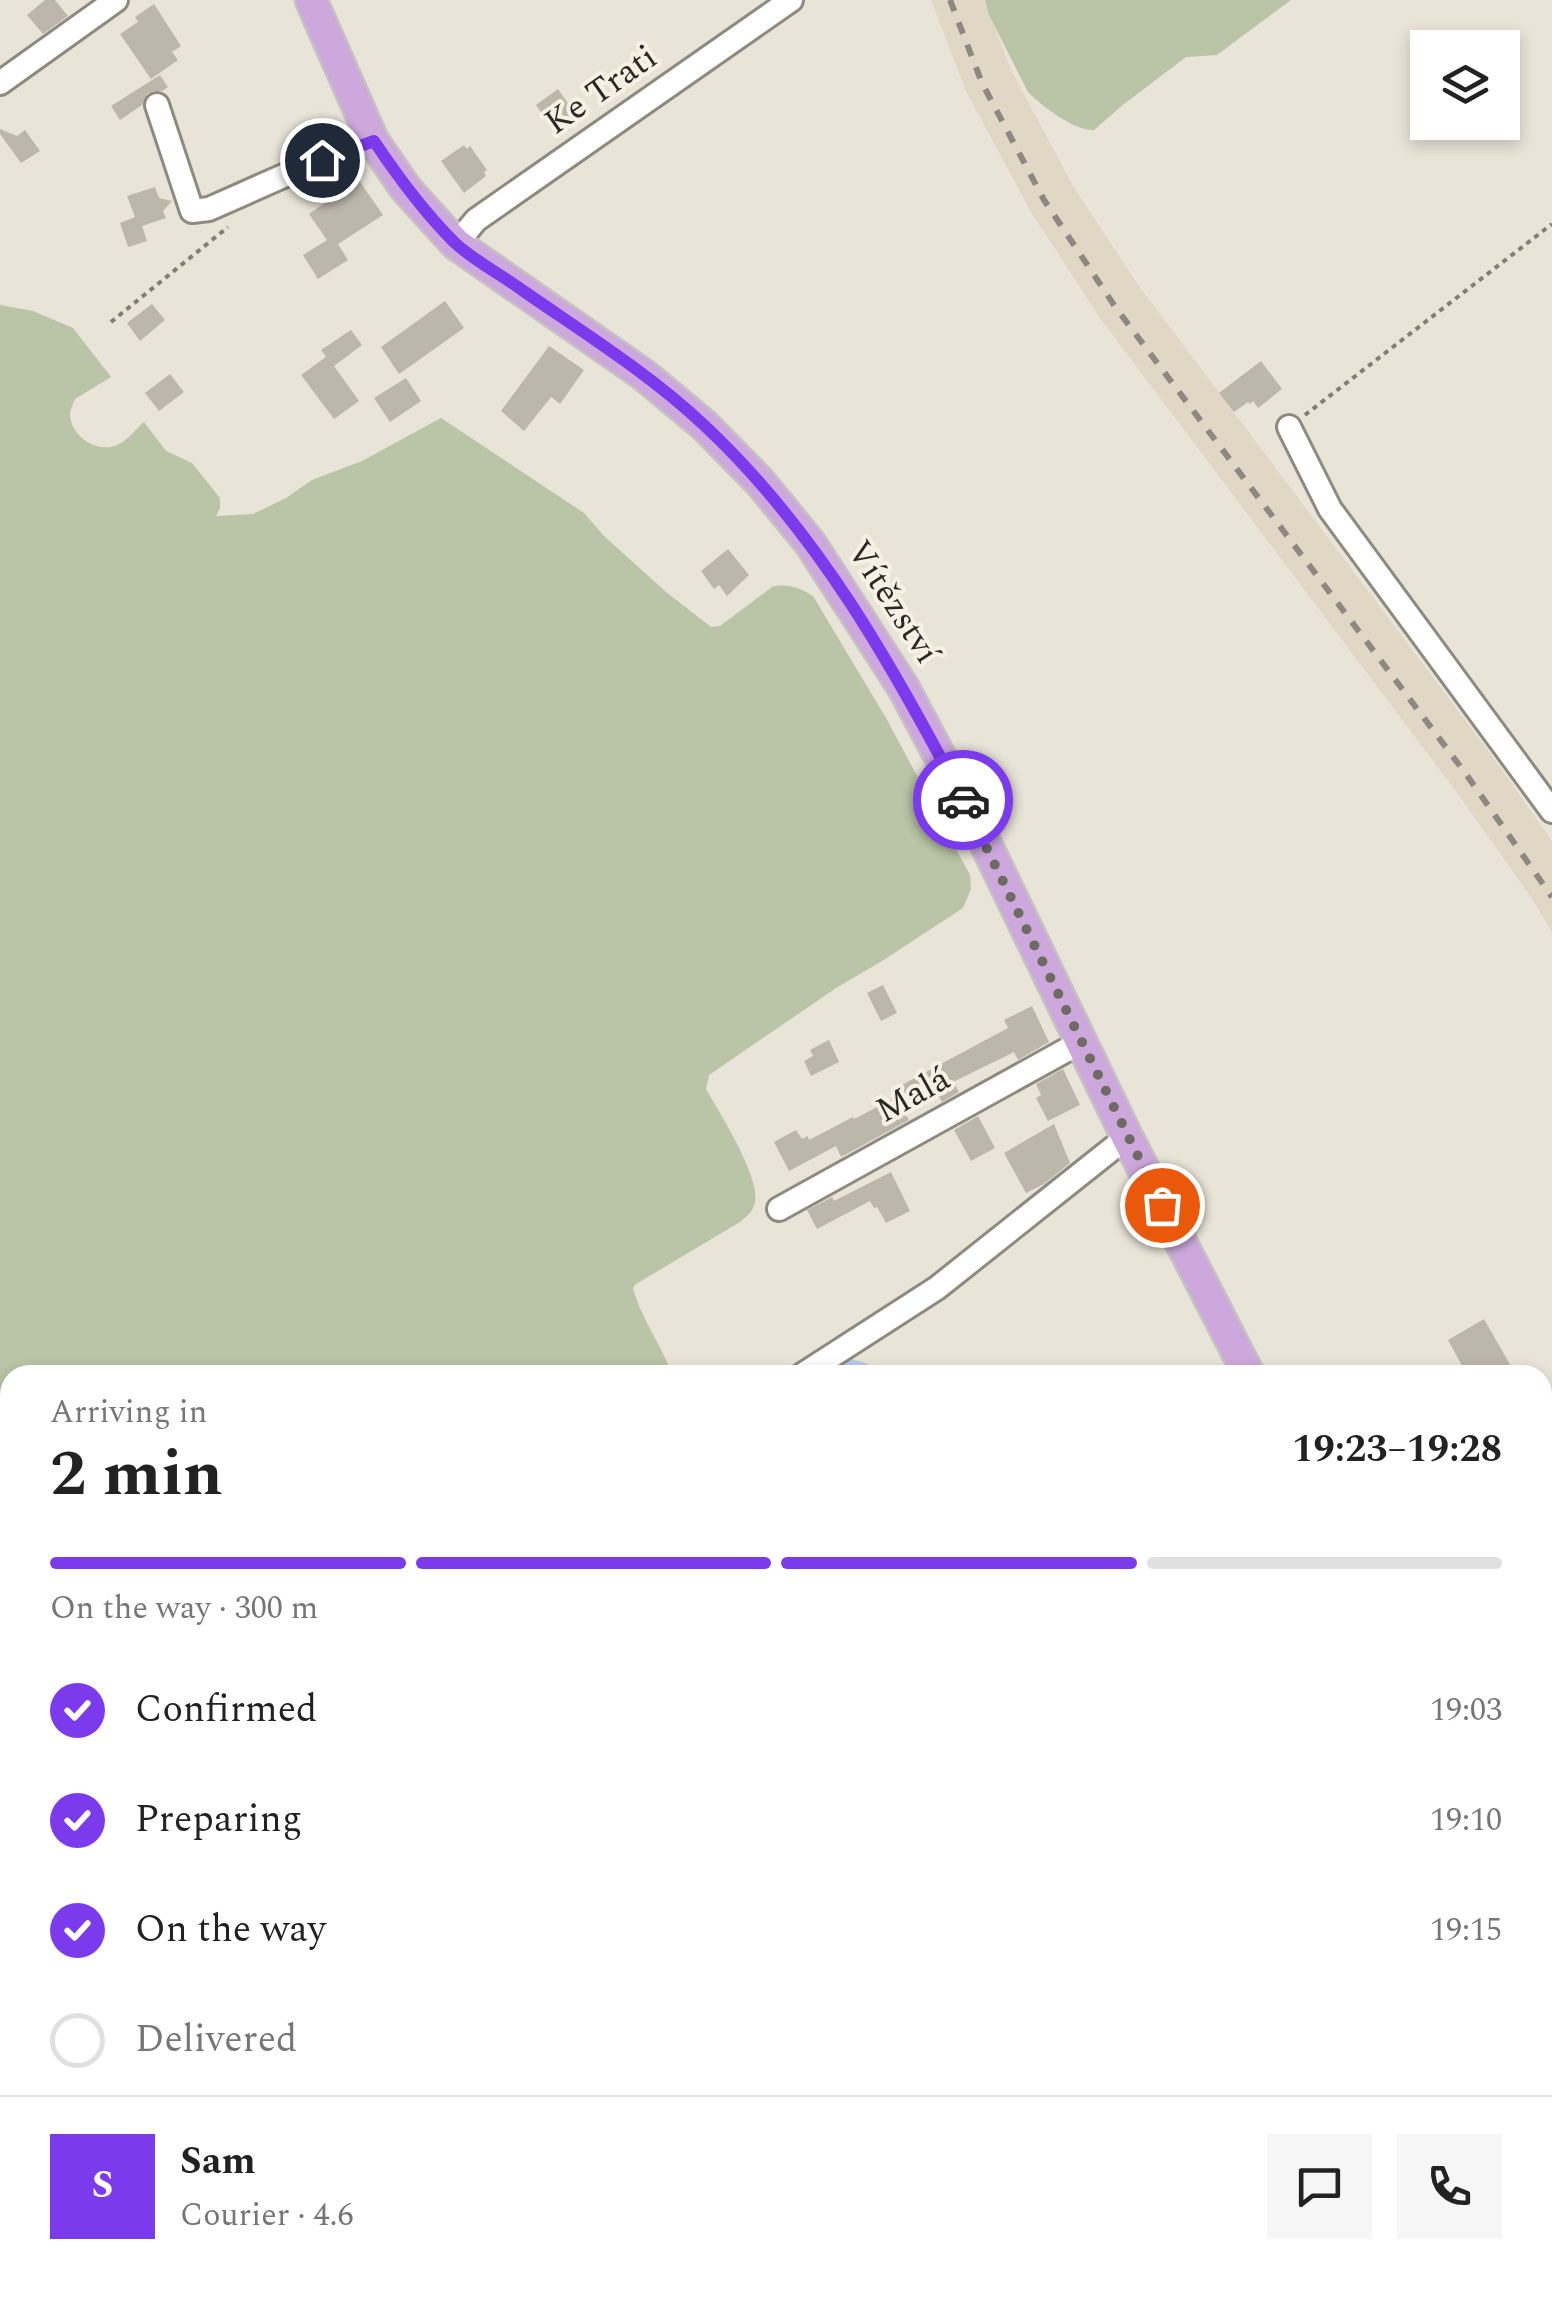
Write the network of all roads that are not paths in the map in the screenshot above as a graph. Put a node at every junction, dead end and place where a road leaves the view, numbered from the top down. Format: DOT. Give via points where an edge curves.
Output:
graph roads {
  1 [pos="116,0"];
  2 [pos="312,0"];
  3 [pos="791,0"];
  4 [pos="0,83"];
  5 [pos="158,105"];
  6 [pos="374,141"];
  7 [pos="456,244"];
  8 [pos="1289,427"];
  9 [pos="1552,811"];
  10 [pos="1081,1042"];
  11 [pos="1127,1137"];
  12 [pos="779,1210"];
  13 [pos="818,1365"];
  14 [pos="1244,1365"];
  1 -- 4 [label="street"];
  2 -- 6 [label="main road, Vítězství"];
  3 -- 7 [label="street, Ke Trati" via="476,220"];
  5 -- 6 [label="street" via="192,210 209,209"];
  6 -- 7 [label="main road, Vítězství"];
  7 -- 10 [label="main road, Vítězství" via="704,424 810,543 903,687"];
  8 -- 9 [label="street" via="1330,508"];
  10 -- 11 [label="main road, Vítězství"];
  10 -- 12 [label="street, Malá"];
  11 -- 13 [label="street" via="938,1288"];
  11 -- 14 [label="main road, Vítězství"];
}
